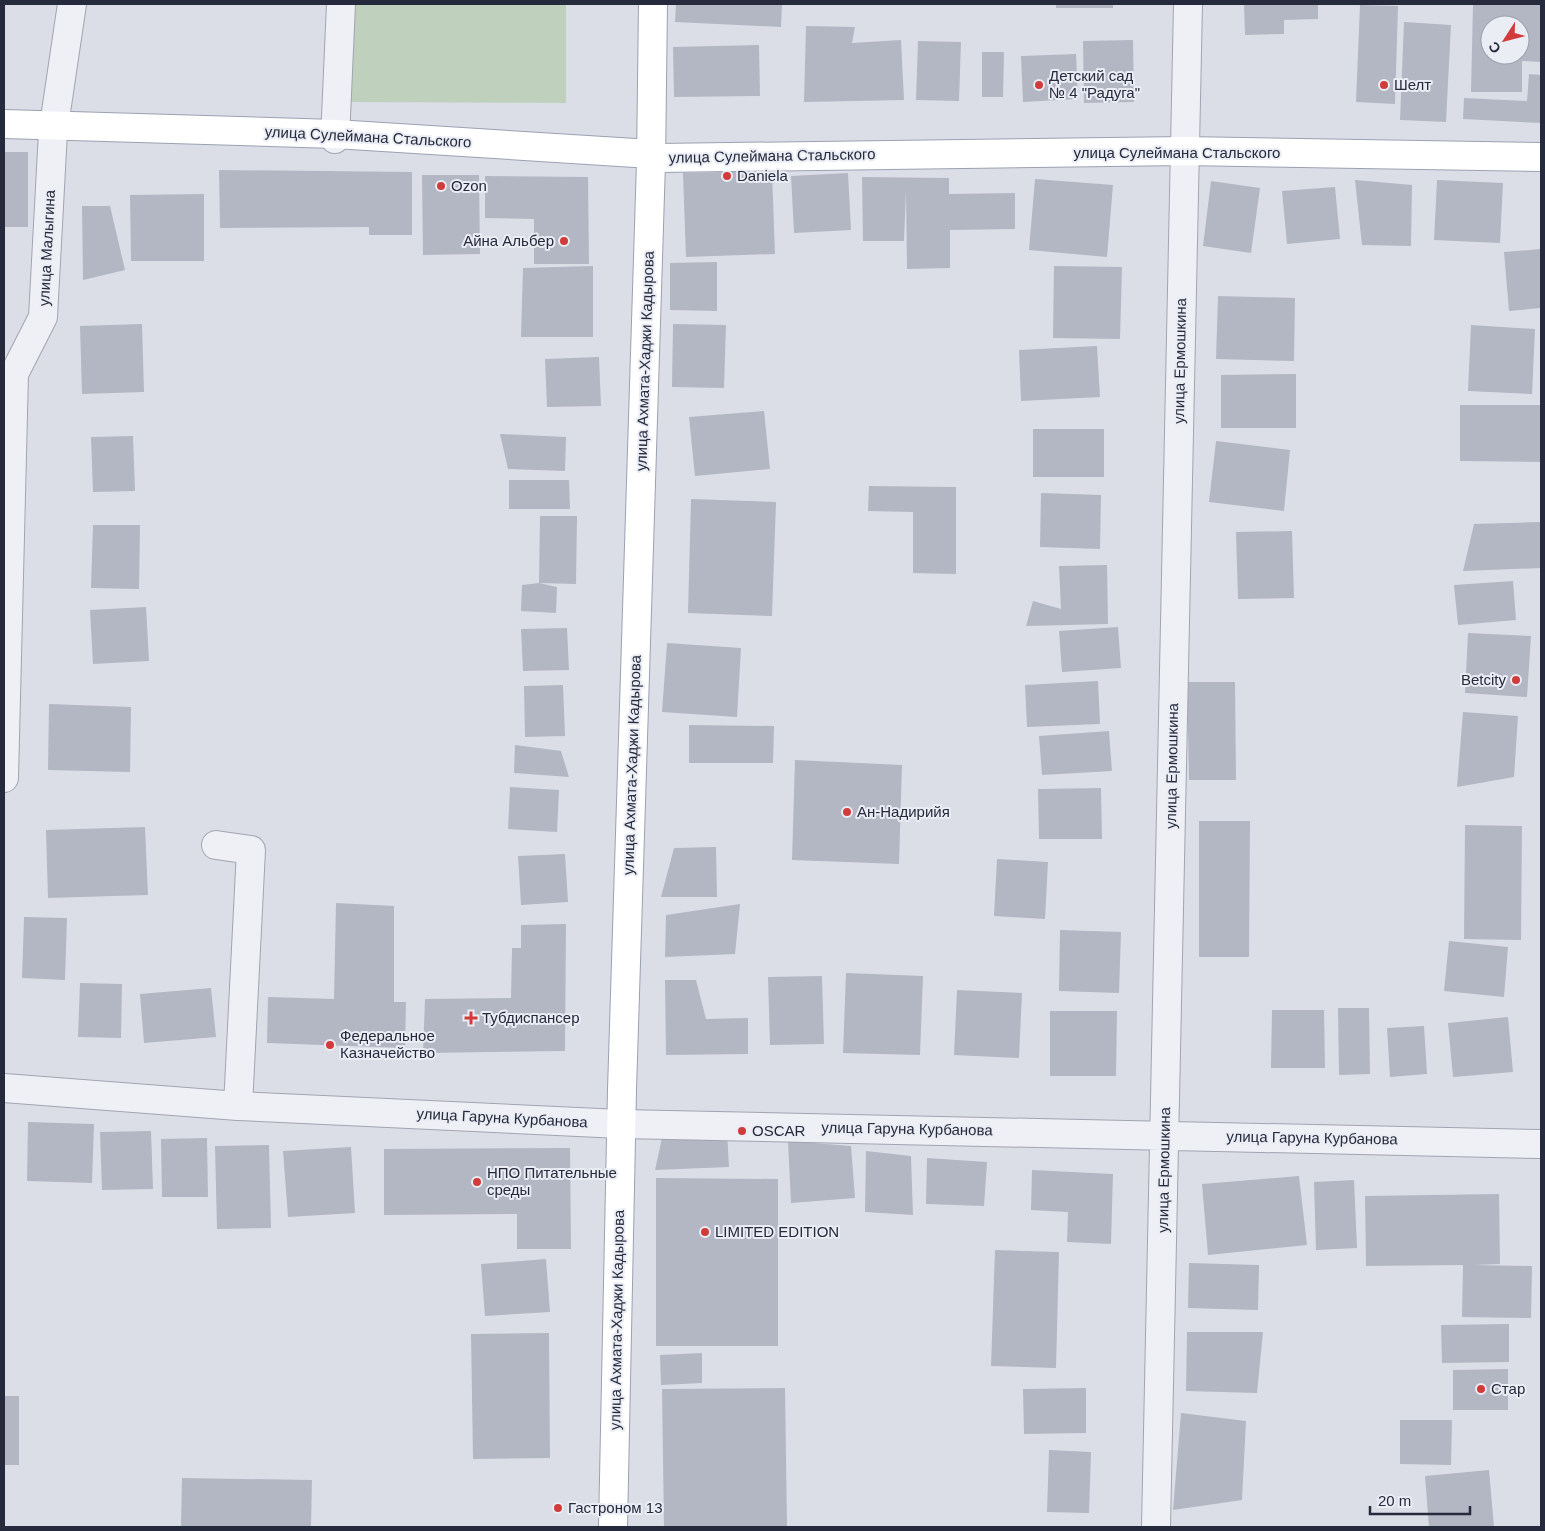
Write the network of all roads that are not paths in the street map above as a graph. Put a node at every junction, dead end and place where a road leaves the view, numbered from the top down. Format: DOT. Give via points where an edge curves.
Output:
graph roads {
  1 [pos="72,4"];
  2 [pos="341,4"];
  3 [pos="653,4"];
  4 [pos="1188,4"];
  5 [pos="4,124"];
  6 [pos="54,129"];
  7 [pos="4,131"];
  8 [pos="335,139"];
  9 [pos="1184,155"];
  10 [pos="1541,157"];
  11 [pos="651,158"];
  12 [pos="1541,163"];
  13 [pos="4,778"];
  14 [pos="216,845"];
  15 [pos="4,1088"];
  16 [pos="238,1106"];
  17 [pos="621,1124"];
  18 [pos="1165,1135"];
  19 [pos="1541,1144"];
  20 [pos="613,1527"];
  21 [pos="1156,1527"];
  1 -- 6 [label="street, улица Малыгина"];
  2 -- 8 [label="street"];
  3 -- 11 [label="main road, улица Ахмата-Хаджи Кадырова"];
  4 -- 9 [label="street, улица Ермошкина"];
  5 -- 6 [label="main road, улица Сулеймана Стальского"];
  6 -- 7 [label="main road, улица Сулеймана Стальского"];
  6 -- 8 [label="main road, улица Сулеймана Стальского"];
  6 -- 11 [label="main road, улица Сулеймана Стальского" via="336,134"];
  6 -- 13 [label="street, улица Малыгина" via="43,317 14,374"];
  8 -- 11 [label="main road, улица Сулеймана Стальского"];
  9 -- 10 [label="main road, улица Сулеймана Стальского"];
  9 -- 11 [label="main road, улица Сулеймана Стальского" via="658,165"];
  9 -- 12 [label="main road, улица Сулеймана Стальского"];
  9 -- 18 [label="street, улица Ермошкина"];
  11 -- 17 [label="main road, улица Ахмата-Хаджи Кадырова"];
  14 -- 16 [label="street" via="251,850"];
  15 -- 16 [label="street, улица Гаруна Курбанова"];
  16 -- 17 [label="street, улица Гаруна Курбанова"];
  17 -- 18 [label="street, улица Гаруна Курбанова"];
  17 -- 20 [label="main road, улица Ахмата-Хаджи Кадырова"];
  18 -- 19 [label="street, улица Гаруна Курбанова"];
  18 -- 21 [label="street, улица Ермошкина"];
}
